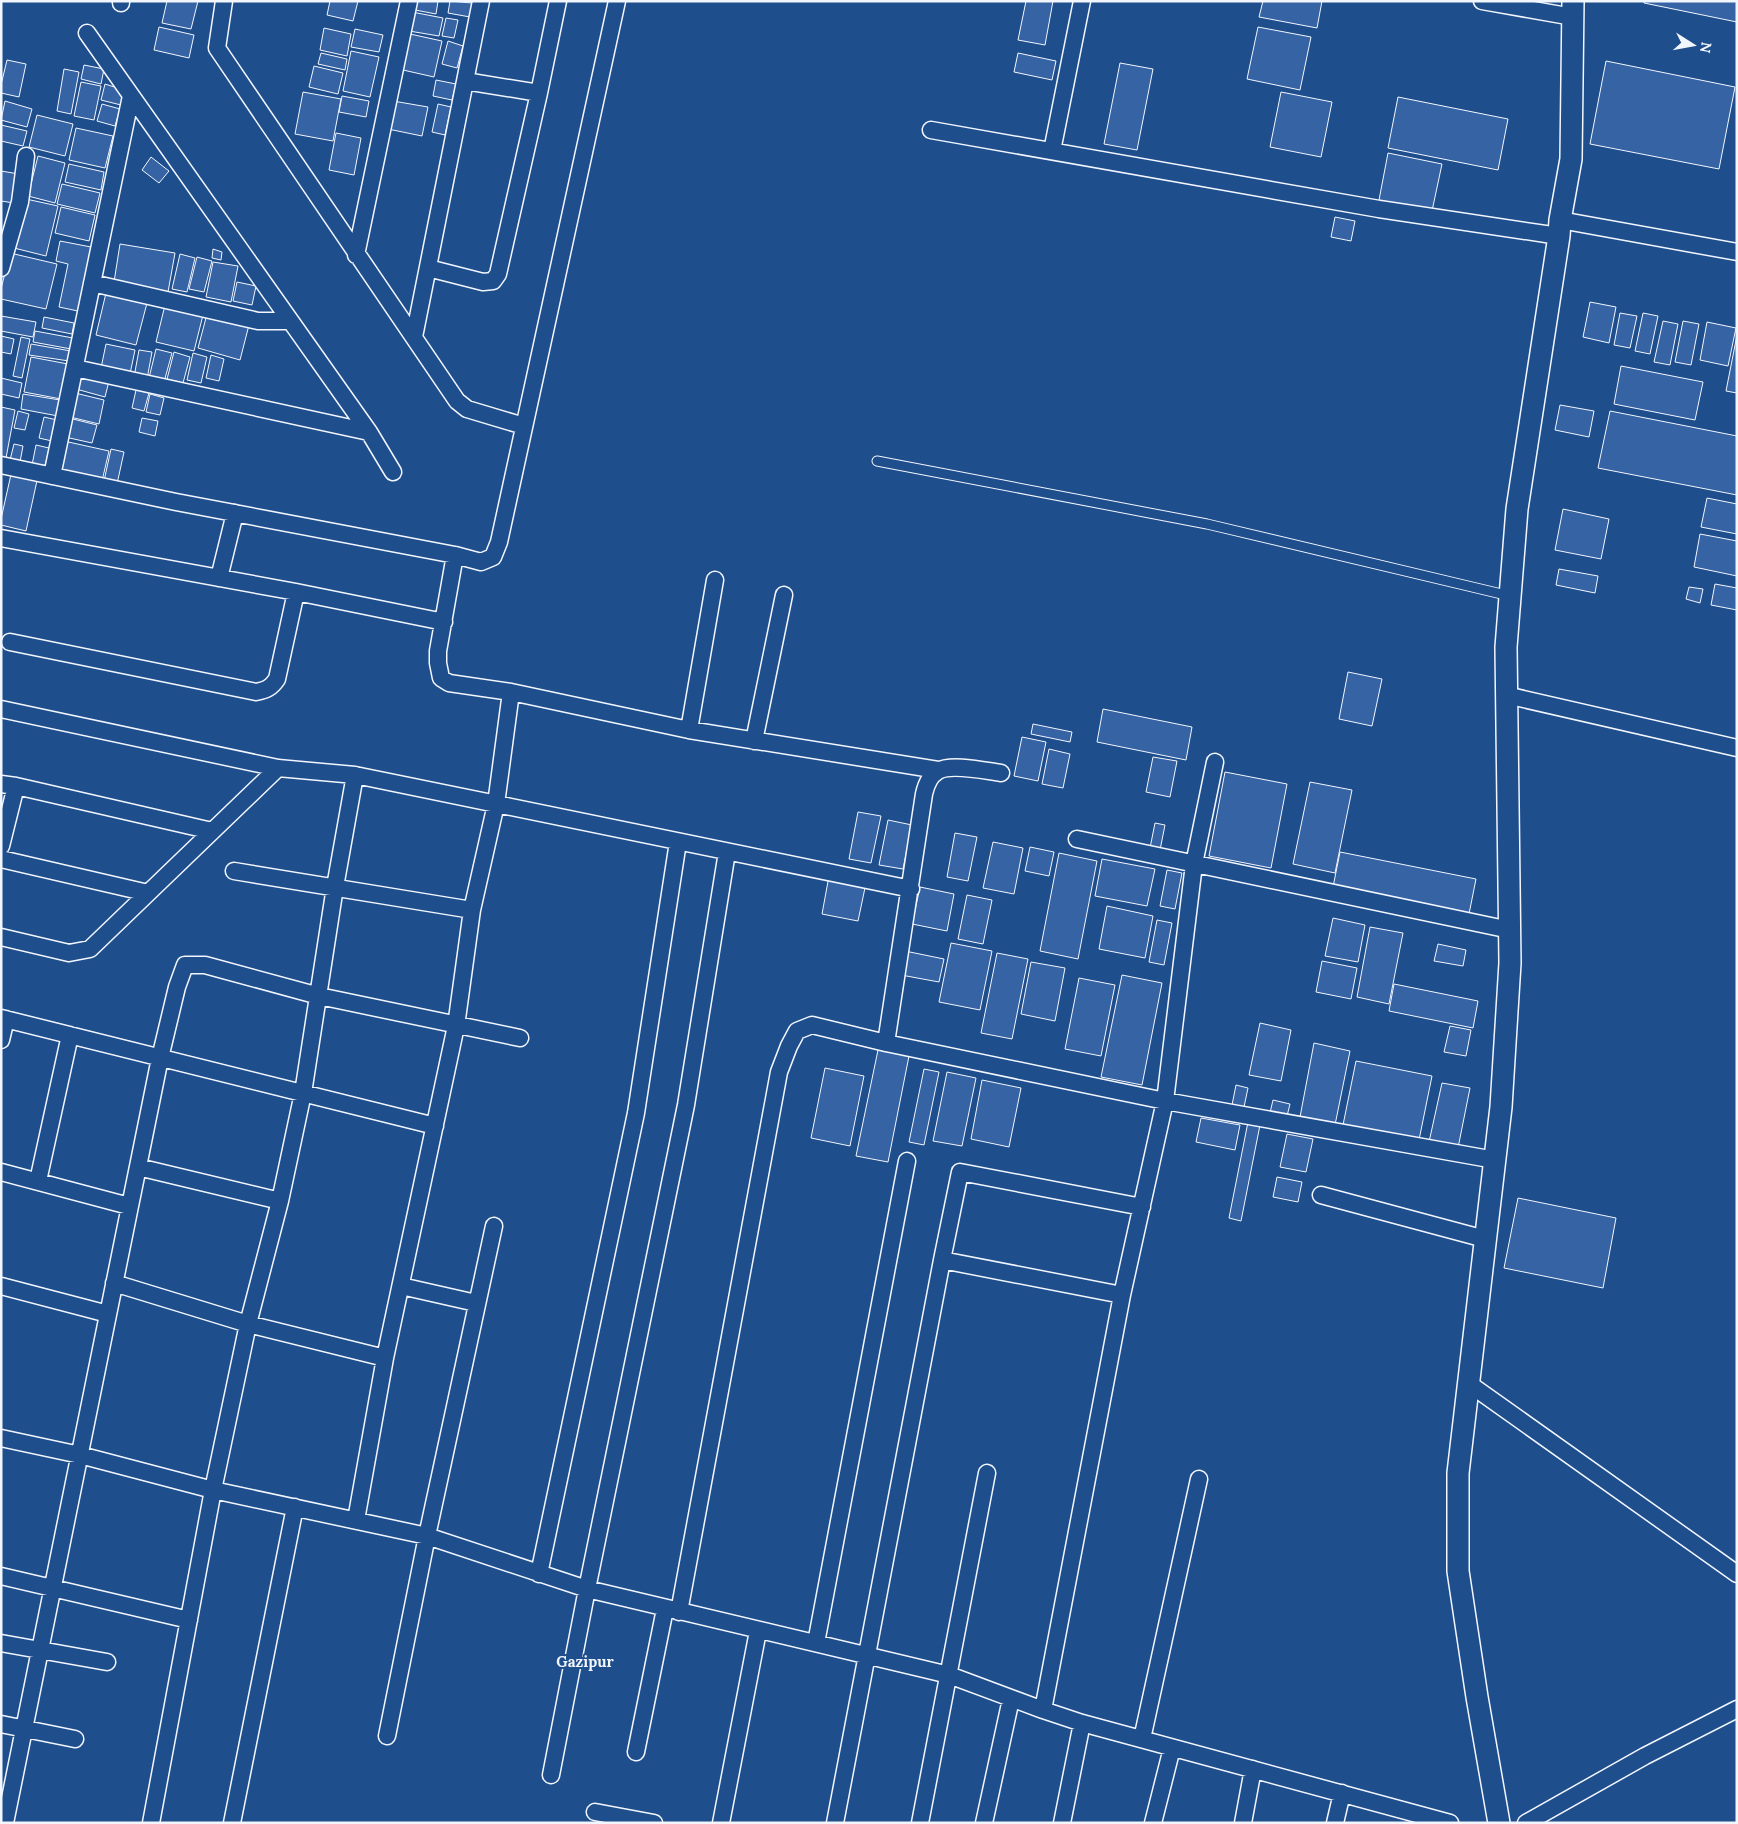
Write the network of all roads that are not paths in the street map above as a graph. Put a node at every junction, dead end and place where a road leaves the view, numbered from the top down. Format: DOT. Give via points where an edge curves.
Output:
graph roads {
  1 [pos="224,1"];
  2 [pos="409,1"];
  3 [pos="482,1"];
  4 [pos="558,1"];
  5 [pos="617,1"];
  6 [pos="1082,1"];
  7 [pos="1482,1"];
  8 [pos="1573,9"];
  9 [pos="87,33"];
  10 [pos="465,81"];
  11 [pos="539,93"];
  12 [pos="131,96"];
  13 [pos="931,130"];
  14 [pos="1052,151"];
  15 [pos="26,156"];
  16 [pos="1559,228"];
  17 [pos="1737,252"];
  18 [pos="356,255"];
  19 [pos="1,268"];
  20 [pos="428,268"];
  21 [pos="92,283"];
  22 [pos="290,321"];
  23 [pos="414,337"];
  24 [pos="75,368"];
  25 [pos="524,426"];
  26 [pos="370,432"];
  27 [pos="877,460"];
  28 [pos="1,465"];
  29 [pos="393,472"];
  30 [pos="52,476"];
  31 [pos="235,513"];
  32 [pos="1,538"];
  33 [pos="455,555"];
  34 [pos="219,578"];
  35 [pos="715,580"];
  36 [pos="296,592"];
  37 [pos="784,595"];
  38 [pos="1510,596"];
  39 [pos="444,622"];
  40 [pos="10,642"];
  41 [pos="511,692"];
  42 [pos="1506,695"];
  43 [pos="1,709"];
  44 [pos="689,730"];
  45 [pos="754,741"];
  46 [pos="1737,748"];
  47 [pos="1215,762"];
  48 [pos="278,768"];
  49 [pos="938,770"];
  50 [pos="1001,772"];
  51 [pos="355,775"];
  52 [pos="9,785"];
  53 [pos="496,804"];
  54 [pos="212,831"];
  55 [pos="1077,839"];
  56 [pos="678,842"];
  57 [pos="1,846"];
  58 [pos="727,852"];
  59 [pos="1,859"];
  60 [pos="1194,864"];
  61 [pos="234,871"];
  62 [pos="335,887"];
  63 [pos="911,889"];
  64 [pos="148,893"];
  65 [pos="472,910"];
  66 [pos="1510,930"];
  67 [pos="1,937"];
  68 [pos="319,996"];
  69 [pos="4,1019"];
  70 [pos="456,1026"];
  71 [pos="70,1035"];
  72 [pos="520,1038"];
  73 [pos="1,1040"];
  74 [pos="886,1043"];
  75 [pos="160,1058"];
  76 [pos="303,1094"];
  77 [pos="1165,1101"];
  78 [pos="434,1126"];
  79 [pos="1495,1160"];
  80 [pos="907,1161"];
  81 [pos="138,1167"];
  82 [pos="1,1172"];
  83 [pos="38,1181"];
  84 [pos="1320,1195"];
  85 [pos="280,1202"];
  86 [pos="129,1206"];
  87 [pos="1142,1207"];
  88 [pos="494,1226"];
  89 [pos="1485,1239"];
  90 [pos="942,1260"];
  91 [pos="114,1283"];
  92 [pos="1,1286"];
  93 [pos="401,1286"];
  94 [pos="1122,1295"];
  95 [pos="476,1303"];
  96 [pos="108,1314"];
  97 [pos="248,1324"];
  98 [pos="385,1358"];
  99 [pos="1468,1383"];
  100 [pos="1,1438"];
  101 [pos="80,1455"];
  102 [pos="987,1474"];
  103 [pos="1199,1479"];
  104 [pos="213,1490"];
  105 [pos="295,1507"];
  106 [pos="356,1520"];
  107 [pos="427,1536"];
  108 [pos="539,1574"];
  109 [pos="1737,1574"];
  110 [pos="1,1576"];
  111 [pos="53,1587"];
  112 [pos="587,1589"];
  113 [pos="672,1610"];
  114 [pos="189,1620"];
  115 [pos="758,1631"];
  116 [pos="816,1642"];
  117 [pos="1,1643"];
  118 [pos="40,1650"];
  119 [pos="866,1656"];
  120 [pos="107,1662"];
  121 [pos="948,1675"];
  122 [pos="1011,1699"];
  123 [pos="1737,1709"];
  124 [pos="1043,1710"];
  125 [pos="1082,1723"];
  126 [pos="1,1724"];
  127 [pos="24,1729"];
  128 [pos="387,1736"];
  129 [pos="75,1739"];
  130 [pos="1142,1739"];
  131 [pos="1172,1748"];
  132 [pos="636,1752"];
  133 [pos="1253,1770"];
  134 [pos="551,1775"];
  135 [pos="6,1791"];
  136 [pos="1342,1794"];
  137 [pos="595,1812"];
  138 [pos="5,1823"];
  139 [pos="151,1823"];
  140 [pos="232,1823"];
  141 [pos="654,1823"];
  142 [pos="721,1823"];
  143 [pos="835,1823"];
  144 [pos="920,1823"];
  145 [pos="984,1823"];
  146 [pos="1062,1823"];
  147 [pos="1154,1823"];
  148 [pos="1243,1823"];
  149 [pos="1335,1823"];
  150 [pos="1450,1823"];
  151 [pos="1499,1823"];
  152 [pos="1526,1823"];
  1 -- 18 [label="street" via="217,48"];
  2 -- 18 [label="street"];
  3 -- 10 [label="street"];
  4 -- 11 [label="street"];
  5 -- 25 [label="street"];
  6 -- 14 [label="street"];
  7 -- 8 [label="street"];
  8 -- 16 [label="street" via="1571,158"];
  9 -- 12 [label="street"];
  10 -- 11 [label="street"];
  10 -- 20 [label="street"];
  11 -- 20 [label="street" via="498,274 493,281 483,282"];
  12 -- 21 [label="street"];
  12 -- 22 [label="street"];
  13 -- 14 [label="street"];
  14 -- 16 [label="street" via="1378,209"];
  15 -- 19 [label="street" via="20,202"];
  16 -- 17 [label="street"];
  16 -- 38 [label="street" via="1517,509"];
  18 -- 23 [label="street"];
  20 -- 23 [label="street"];
  21 -- 22 [label="street" via="258,321"];
  21 -- 24 [label="street"];
  22 -- 26 [label="street"];
  23 -- 25 [label="street" via="457,402 467,409"];
  24 -- 26 [label="street"];
  24 -- 30 [label="street"];
  25 -- 33 [label="street" via="493,557 481,562"];
  26 -- 29 [label="street"];
  27 -- 38 [label="lane" via="1207,524"];
  28 -- 30 [label="street"];
  30 -- 31 [label="street"];
  31 -- 33 [label="street"];
  31 -- 34 [label="street"];
  32 -- 34 [label="street"];
  33 -- 39 [label="street"];
  34 -- 36 [label="street"];
  35 -- 44 [label="street"];
  36 -- 39 [label="street"];
  36 -- 40 [label="street" via="277,679 272,687 256,692"];
  37 -- 45 [label="street"];
  38 -- 42 [label="street"];
  39 -- 41 [label="street" via="438,651 441,678 449,683"];
  41 -- 44 [label="street"];
  41 -- 53 [label="street"];
  42 -- 46 [label="street"];
  42 -- 66 [label="street"];
  43 -- 48 [label="street"];
  44 -- 45 [label="street"];
  45 -- 49 [label="street"];
  47 -- 60 [label="street"];
  48 -- 51 [label="street"];
  48 -- 54 [label="street"];
  49 -- 50 [label="street" via="951,767"];
  49 -- 63 [label="street" via="927,782 924,794"];
  51 -- 53 [label="street"];
  51 -- 62 [label="street"];
  52 -- 54 [label="street"];
  52 -- 57 [label="street"];
  53 -- 56 [label="street"];
  53 -- 65 [label="street"];
  54 -- 64 [label="street"];
  55 -- 60 [label="street"];
  56 -- 58 [label="street"];
  56 -- 108 [label="street" via="636,1113"];
  58 -- 63 [label="street"];
  58 -- 112 [label="street" via="686,1105"];
  59 -- 64 [label="street"];
  60 -- 66 [label="street"];
  60 -- 77 [label="street"];
  61 -- 62 [label="street"];
  62 -- 65 [label="street"];
  62 -- 68 [label="street"];
  63 -- 74 [label="street"];
  64 -- 67 [label="street" via="90,949 69,953"];
  65 -- 70 [label="street"];
  66 -- 79 [label="street"];
  68 -- 70 [label="street"];
  68 -- 75 [label="street" via="205,965 185,965"];
  68 -- 76 [label="street"];
  69 -- 71 [label="street"];
  69 -- 73 [label="street"];
  70 -- 72 [label="street"];
  70 -- 78 [label="street"];
  71 -- 75 [label="street"];
  71 -- 83 [label="street"];
  74 -- 77 [label="street"];
  74 -- 113 [label="street" via="812,1025 797,1031 779,1072"];
  75 -- 76 [label="street"];
  75 -- 81 [label="street"];
  76 -- 78 [label="street"];
  76 -- 85 [label="street"];
  77 -- 79 [label="street"];
  77 -- 87 [label="street"];
  78 -- 93 [label="street"];
  79 -- 89 [label="street"];
  80 -- 116 [label="street"];
  81 -- 85 [label="street"];
  81 -- 86 [label="street"];
  82 -- 83 [label="street"];
  83 -- 86 [label="street"];
  84 -- 89 [label="street"];
  85 -- 97 [label="street"];
  86 -- 91 [label="street"];
  87 -- 90 [label="street" via="960,1172"];
  87 -- 94 [label="street"];
  88 -- 95 [label="street"];
  89 -- 99 [label="street"];
  90 -- 94 [label="street"];
  90 -- 119 [label="street"];
  91 -- 96 [label="street"];
  91 -- 97 [label="street"];
  92 -- 96 [label="street"];
  93 -- 95 [label="street"];
  93 -- 98 [label="street"];
  94 -- 124 [label="street"];
  95 -- 107 [label="street"];
  96 -- 101 [label="street"];
  97 -- 98 [label="street"];
  97 -- 104 [label="street"];
  98 -- 106 [label="street"];
  99 -- 109 [label="street"];
  99 -- 151 [label="street" via="1458,1473 1458,1571"];
  100 -- 101 [label="street"];
  101 -- 104 [label="street"];
  101 -- 111 [label="street"];
  102 -- 121 [label="street"];
  103 -- 130 [label="street"];
  104 -- 105 [label="street"];
  104 -- 114 [label="street"];
  105 -- 106 [label="street"];
  105 -- 140 [label="street"];
  106 -- 107 [label="street"];
  107 -- 108 [label="street"];
  107 -- 128 [label="street"];
  108 -- 112 [label="street"];
  110 -- 111 [label="street"];
  111 -- 114 [label="street"];
  111 -- 118 [label="street"];
  112 -- 113 [label="street"];
  112 -- 134 [label="street"];
  113 -- 115 [label="street"];
  113 -- 132 [label="street"];
  114 -- 139 [label="street"];
  115 -- 116 [label="street"];
  115 -- 142 [label="street"];
  116 -- 119 [label="street"];
  117 -- 118 [label="street"];
  118 -- 120 [label="street"];
  118 -- 127 [label="street"];
  119 -- 121 [label="street"];
  119 -- 143 [label="street"];
  121 -- 122 [label="street"];
  121 -- 144 [label="street"];
  122 -- 124 [label="street"];
  122 -- 145 [label="street"];
  123 -- 152 [label="street"];
  124 -- 125 [label="street"];
  125 -- 130 [label="street"];
  125 -- 146 [label="street"];
  126 -- 127 [label="street"];
  127 -- 129 [label="street"];
  127 -- 135 [label="street"];
  130 -- 131 [label="street"];
  131 -- 133 [label="street"];
  131 -- 147 [label="street"];
  133 -- 136 [label="street"];
  133 -- 148 [label="street"];
  135 -- 138 [label="street"];
  136 -- 149 [label="street"];
  136 -- 150 [label="street"];
  137 -- 141 [label="street"];
}
